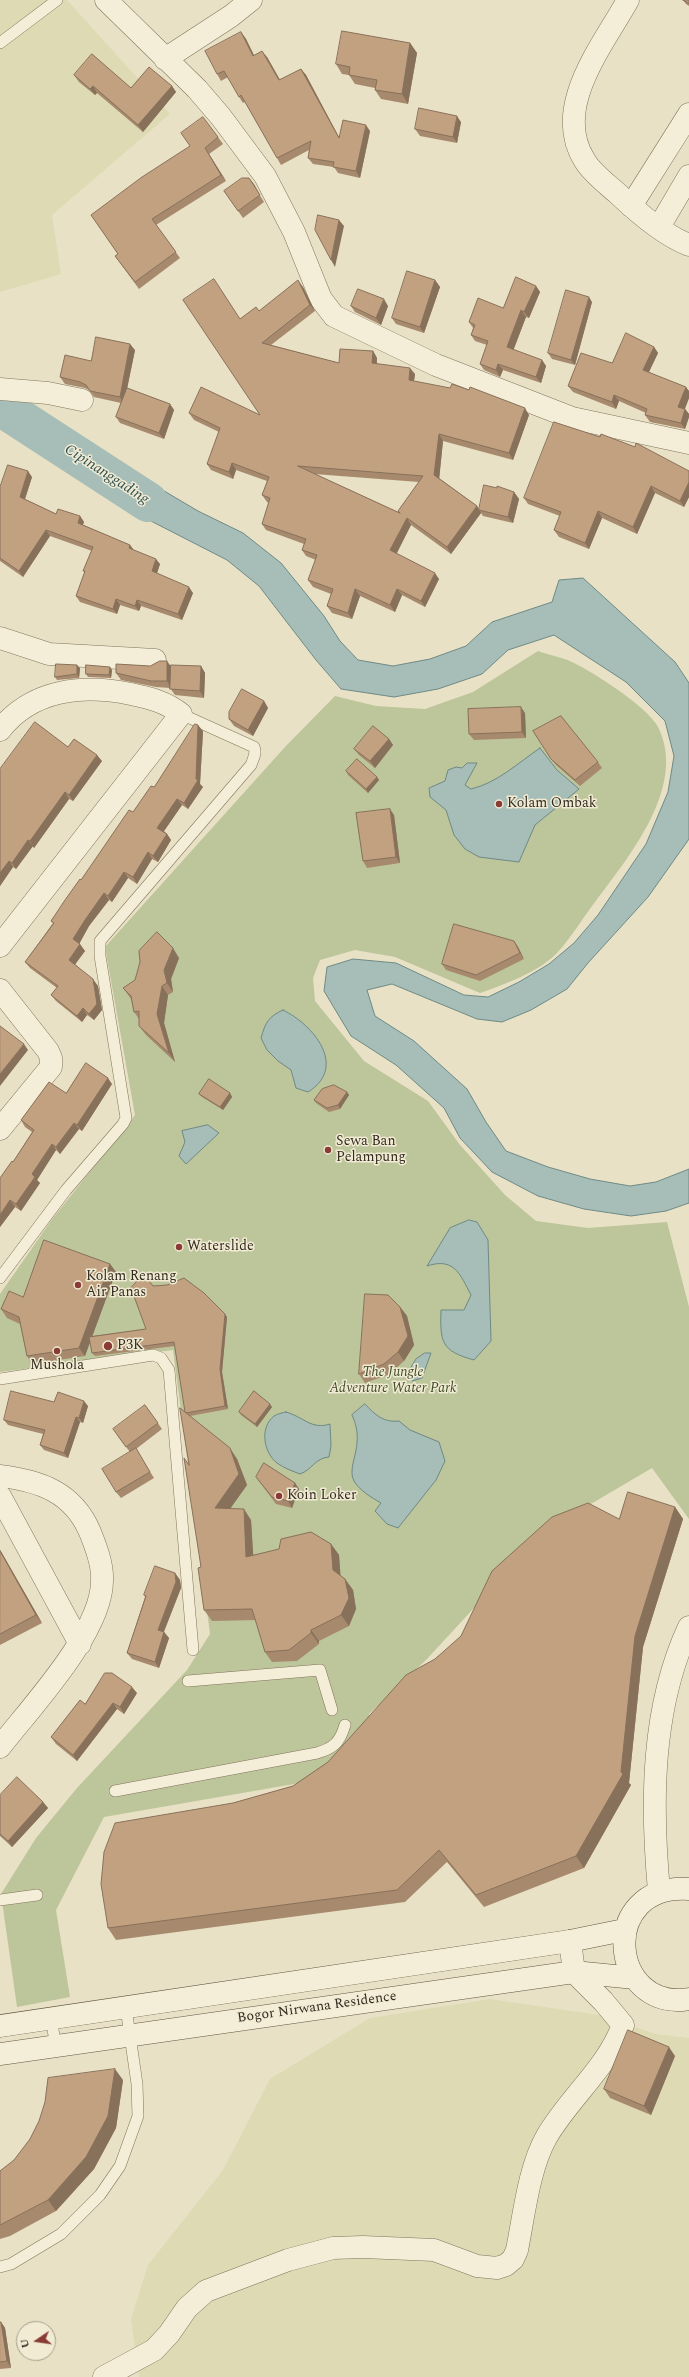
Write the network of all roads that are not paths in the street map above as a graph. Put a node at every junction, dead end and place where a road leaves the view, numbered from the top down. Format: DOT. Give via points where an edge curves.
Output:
graph roads {
  1 [pos="57,0"];
  2 [pos="106,0"];
  3 [pos="251,0"];
  4 [pos="628,0"];
  5 [pos="0,43"];
  6 [pos="165,59"];
  7 [pos="686,126"];
  8 [pos="689,176"];
  9 [pos="631,206"];
  10 [pos="659,227"];
  11 [pos="689,244"];
  12 [pos="0,389"];
  13 [pos="82,400"];
  14 [pos="689,443"];
  15 [pos="0,638"];
  16 [pos="155,660"];
  17 [pos="182,714"];
  18 [pos="0,730"];
  19 [pos="0,946"];
  20 [pos="0,990"];
  21 [pos="0,1129"];
  22 [pos="0,1278"];
  23 [pos="0,1379"];
  24 [pos="0,1476"];
  25 [pos="0,1496"];
  26 [pos="689,1627"];
  27 [pos="80,1644"];
  28 [pos="193,1650"];
  29 [pos="188,1681"];
  30 [pos="332,1710"];
  31 [pos="345,1725"];
  32 [pos="0,1747"];
  33 [pos="115,1791"];
  34 [pos="689,1889"];
  35 [pos="659,1891"];
  36 [pos="37,1895"];
  37 [pos="0,1900"];
  38 [pos="624,1930"];
  39 [pos="570,1941"];
  40 [pos="574,1972"];
  41 [pos="635,1978"];
  42 [pos="689,1999"];
  43 [pos="126,2008"];
  44 [pos="51,2019"];
  45 [pos="0,2026"];
  46 [pos="130,2035"];
  47 [pos="56,2046"];
  48 [pos="0,2054"];
  49 [pos="0,2267"];
  50 [pos="104,2377"];
  1 -- 5 [label="lane"];
  2 -- 6 [label="street"];
  3 -- 6 [label="street"];
  4 -- 9 [label="street" via="579,86 572,120 575,140 585,162"];
  6 -- 14 [label="street" via="197,89 221,117 265,176 294,232 321,299 334,316 436,365 572,418"];
  7 -- 9 [label="street"];
  8 -- 10 [label="street"];
  9 -- 10 [label="street"];
  10 -- 11 [label="street"];
  12 -- 13 [label="street" via="48,393"];
  15 -- 16 [label="street" via="49,654"];
  17 -- 18 [label="street" via="170,705 150,698 84,688 58,692 24,707"];
  17 -- 19 [label="street"];
  17 -- 22 [label="lane" via="254,747 254,758 200,827 100,940 100,956 126,1118 66,1190"];
  20 -- 21 [label="street" via="48,1051 52,1063"];
  23 -- 28 [label="lane" via="153,1355 166,1363 169,1370"];
  24 -- 27 [label="street" via="24,1479 62,1495 83,1515 98,1555 102,1581 99,1604"];
  25 -- 27 [label="street"];
  26 -- 35 [label="street" via="673,1669 665,1702 656,1776 654,1831"];
  27 -- 32 [label="street"];
  29 -- 30 [label="lane" via="320,1670"];
  31 -- 33 [label="lane" via="341,1739 331,1749 318,1753"];
  34 -- 35 [label="street"];
  35 -- 38 [label="street" via="638,1906"];
  36 -- 37 [label="lane"];
  38 -- 39 [label="street, Bogor Nirwana Residence"];
  38 -- 41 [label="street" via="627,1962"];
  39 -- 40 [label="street"];
  39 -- 43 [label="street, Bogor Nirwana Residence"];
  40 -- 41 [label="street, Bogor Nirwana Residence"];
  40 -- 46 [label="street, Bogor Nirwana Residence"];
  40 -- 50 [label="street" via="623,2026 609,2054 548,2136 538,2156 513,2259 497,2268 477,2266 434,2250 363,2247 333,2248 310,2253 206,2291 187,2308 180,2321 154,2350"];
  41 -- 42 [label="street" via="647,1990 663,1998"];
  43 -- 44 [label="street, Bogor Nirwana Residence"];
  43 -- 46 [label="lane"];
  44 -- 45 [label="street, Bogor Nirwana Residence"];
  44 -- 47 [label="lane"];
  46 -- 47 [label="street, Bogor Nirwana Residence"];
  46 -- 49 [label="lane" via="137,2084 138,2116 120,2166 100,2195 61,2234 10,2264"];
  47 -- 48 [label="street, Bogor Nirwana Residence"];
}
